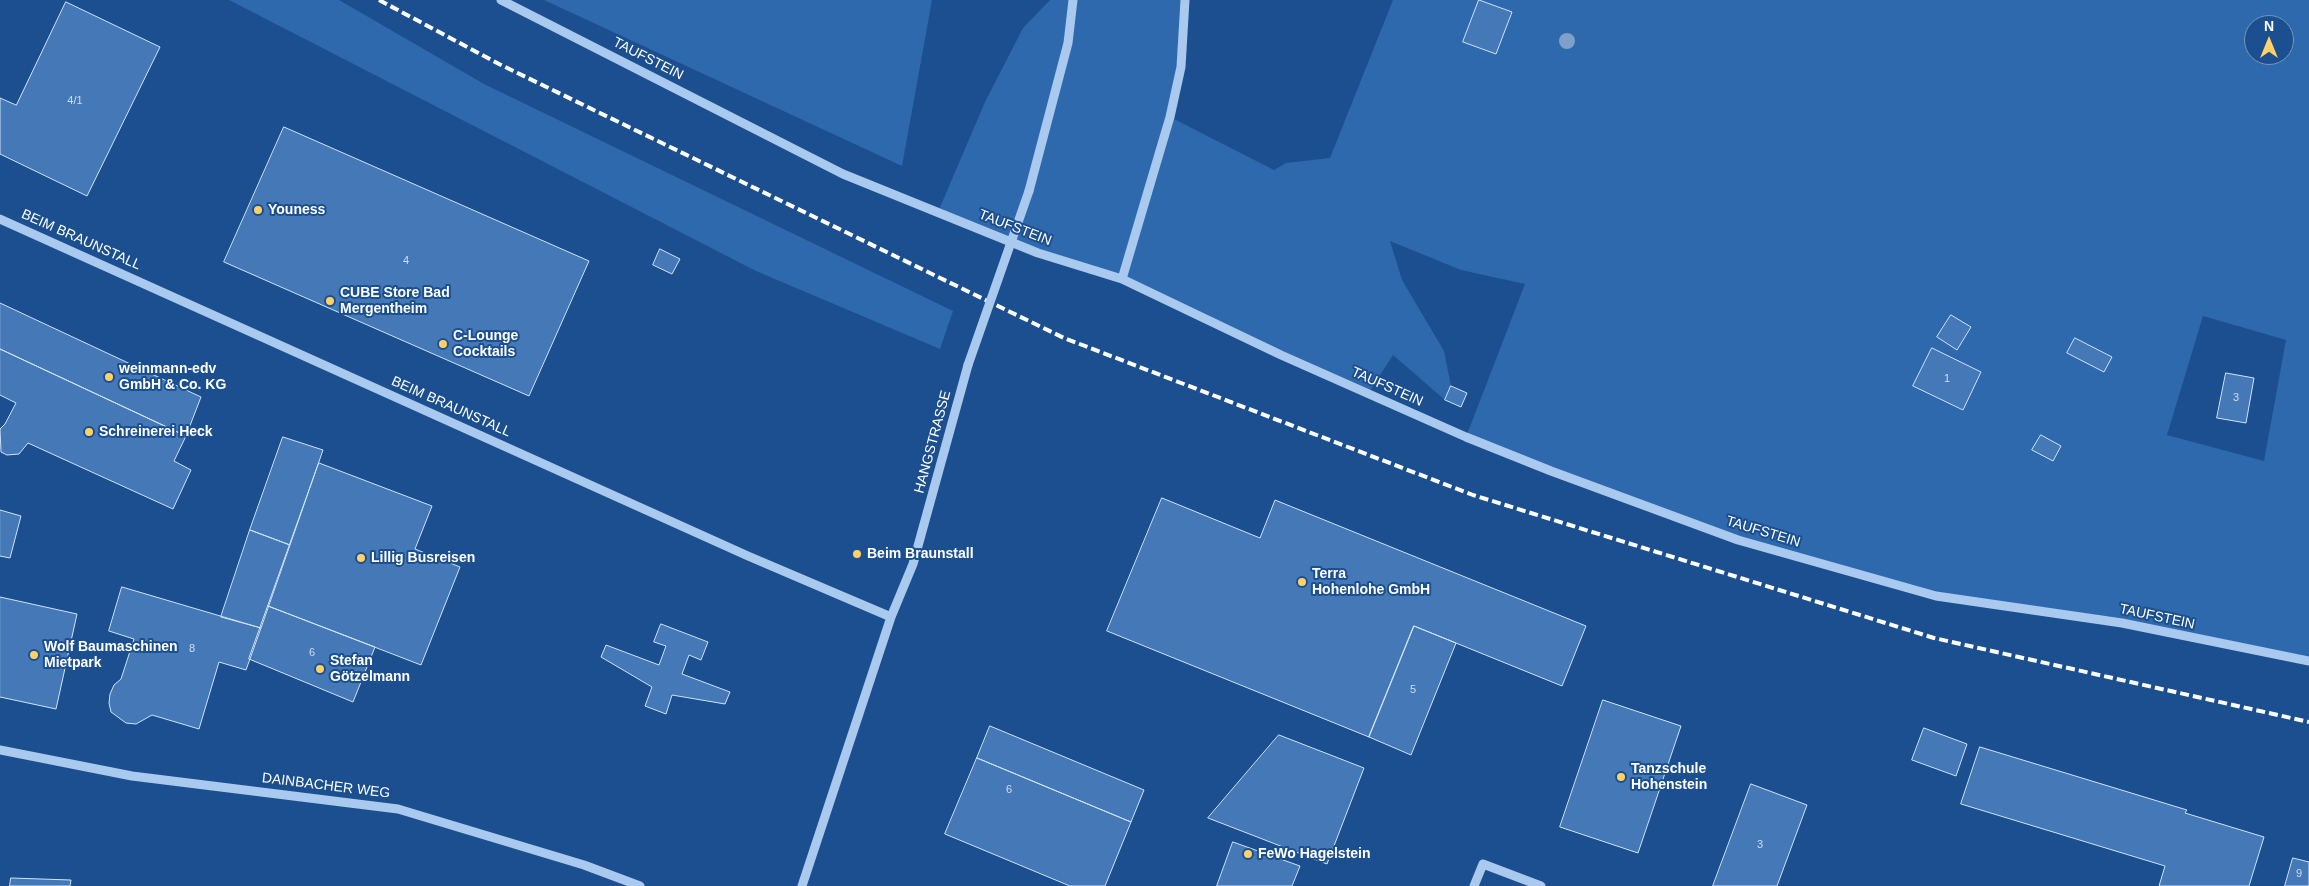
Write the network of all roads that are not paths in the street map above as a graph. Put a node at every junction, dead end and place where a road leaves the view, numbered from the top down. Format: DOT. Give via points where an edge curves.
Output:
graph roads {
  1 [pos="501,0"];
  2 [pos="1073,0"];
  3 [pos="1185,0"];
  4 [pos="0,219"];
  5 [pos="1122,279"];
  6 [pos="891,617"];
  7 [pos="2309,661"];
  8 [pos="0,750"];
  9 [pos="640,886"];
  10 [pos="802,886"];
  11 [pos="1474,886"];
  12 [pos="1541,886"];
  1 -- 5 [label="street, TAUFSTEIN" via="843,174 1038,252"];
  2 -- 6 [label="street, HANGSTRASSE, bridge" via="1068,43 1029,191 968,365 913,564"];
  3 -- 5 [label="street" via="1181,67 1170,117"];
  4 -- 6 [label="street, BEIM BRAUNSTALL" via="748,556"];
  5 -- 7 [label="street, TAUFSTEIN" via="1281,355 1466,437 1738,540 1936,596 2122,623"];
  6 -- 10 [label="street, HANGSTRASSE"];
  8 -- 9 [label="street, DAINBACHER WEG" via="132,776 398,809 584,865"];
  11 -- 12 [label="street" via="1484,864"];
}
